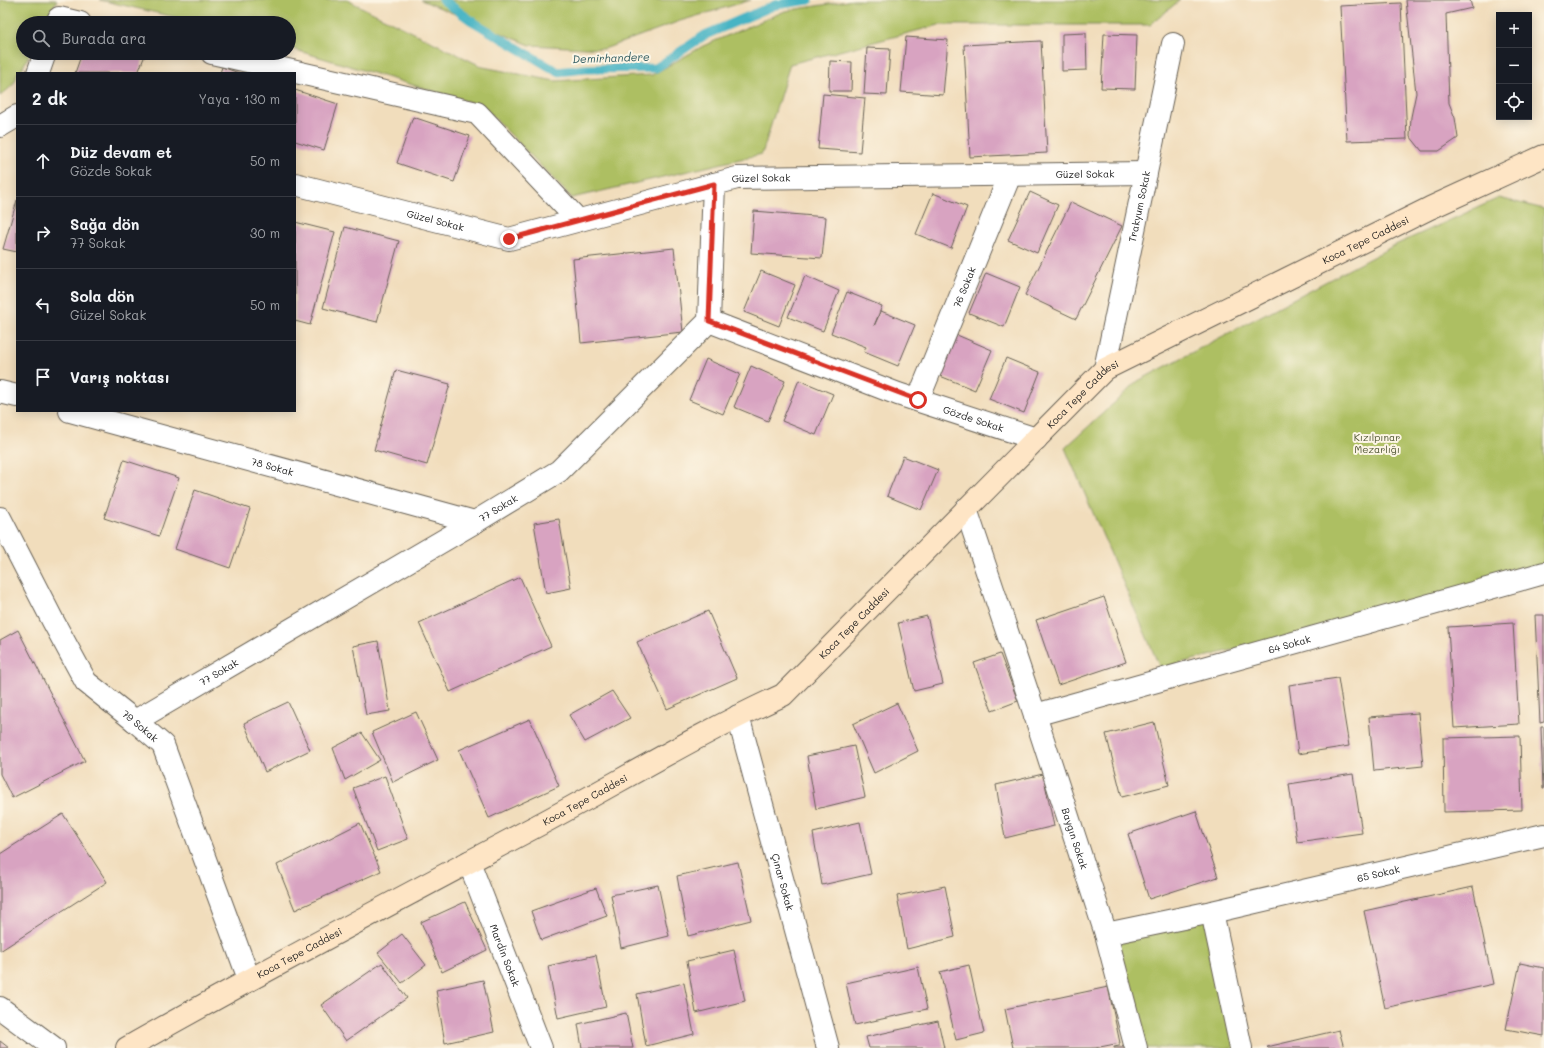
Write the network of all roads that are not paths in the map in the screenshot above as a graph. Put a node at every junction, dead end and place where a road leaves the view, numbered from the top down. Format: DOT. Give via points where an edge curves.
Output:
graph roads {
  1 [pos="1173,44"];
  2 [pos="43,60"];
  3 [pos="243,60"];
  4 [pos="38,72"];
  5 [pos="296,72"];
  6 [pos="296,72"];
  7 [pos="16,117"];
  8 [pos="0,126"];
  9 [pos="1544,156"];
  10 [pos="1146,173"];
  11 [pos="1010,175"];
  12 [pos="296,184"];
  13 [pos="714,184"];
  14 [pos="578,220"];
  15 [pos="709,321"];
  16 [pos="1105,369"];
  17 [pos="0,392"];
  18 [pos="16,396"];
  19 [pos="918,400"];
  20 [pos="74,412"];
  21 [pos="1036,439"];
  22 [pos="966,509"];
  23 [pos="0,518"];
  24 [pos="475,522"];
  25 [pos="1544,573"];
  26 [pos="1036,715"];
  27 [pos="738,716"];
  28 [pos="135,721"];
  29 [pos="1544,835"];
  30 [pos="469,862"];
  31 [pos="1212,912"];
  32 [pos="1106,934"];
  33 [pos="248,979"];
  34 [pos="0,1008"];
  35 [pos="54,1048"];
  36 [pos="127,1048"];
  37 [pos="541,1048"];
  38 [pos="828,1048"];
  39 [pos="1136,1048"];
  40 [pos="1241,1048"];
  1 -- 10 [label="street, Trakyum Sokak"];
  2 -- 4 [label="street"];
  3 -- 6 [label="street"];
  5 -- 14 [label="street" via="477,113"];
  7 -- 8 [label="street"];
  9 -- 16 [label="main road, Koca Tepe Caddesi" via="1430,208"];
  10 -- 11 [label="street, Güzel Sokak"];
  10 -- 16 [label="street, Trakyum Sokak"];
  11 -- 13 [label="street, Güzel Sokak" via="737,178"];
  11 -- 19 [label="street, 76 Sokak"];
  12 -- 14 [label="street, Güzel Sokak" via="509,239"];
  13 -- 14 [label="street, Güzel Sokak"];
  13 -- 15 [label="street"];
  15 -- 19 [label="street, Gözde Sokak"];
  15 -- 24 [label="street, 77 Sokak" via="559,472"];
  16 -- 21 [label="main road, Koca Tepe Caddesi"];
  17 -- 18 [label="street"];
  19 -- 21 [label="street, Gözde Sokak"];
  20 -- 24 [label="street, 78 Sokak"];
  21 -- 22 [label="main road, Koca Tepe Caddesi"];
  22 -- 26 [label="street, Baygın Sokak"];
  22 -- 27 [label="main road, Koca Tepe Caddesi" via="783,695"];
  23 -- 28 [label="street, 79 Sokak" via="86,682"];
  24 -- 28 [label="street, 77 Sokak"];
  25 -- 26 [label="street, 64 Sokak"];
  26 -- 32 [label="street, Baygın Sokak"];
  27 -- 30 [label="main road, Koca Tepe Caddesi"];
  27 -- 38 [label="street, Çınar Sokak"];
  28 -- 33 [label="street, 79 Sokak" via="163,745"];
  29 -- 31 [label="street, 65 Sokak"];
  30 -- 33 [label="main road, Koca Tepe Caddesi"];
  30 -- 37 [label="street, Mardin Sokak"];
  31 -- 32 [label="street"];
  31 -- 40 [label="street"];
  32 -- 39 [label="street, Baygın Sokak"];
  33 -- 36 [label="main road, Koca Tepe Caddesi"];
  34 -- 35 [label="street"];
}
